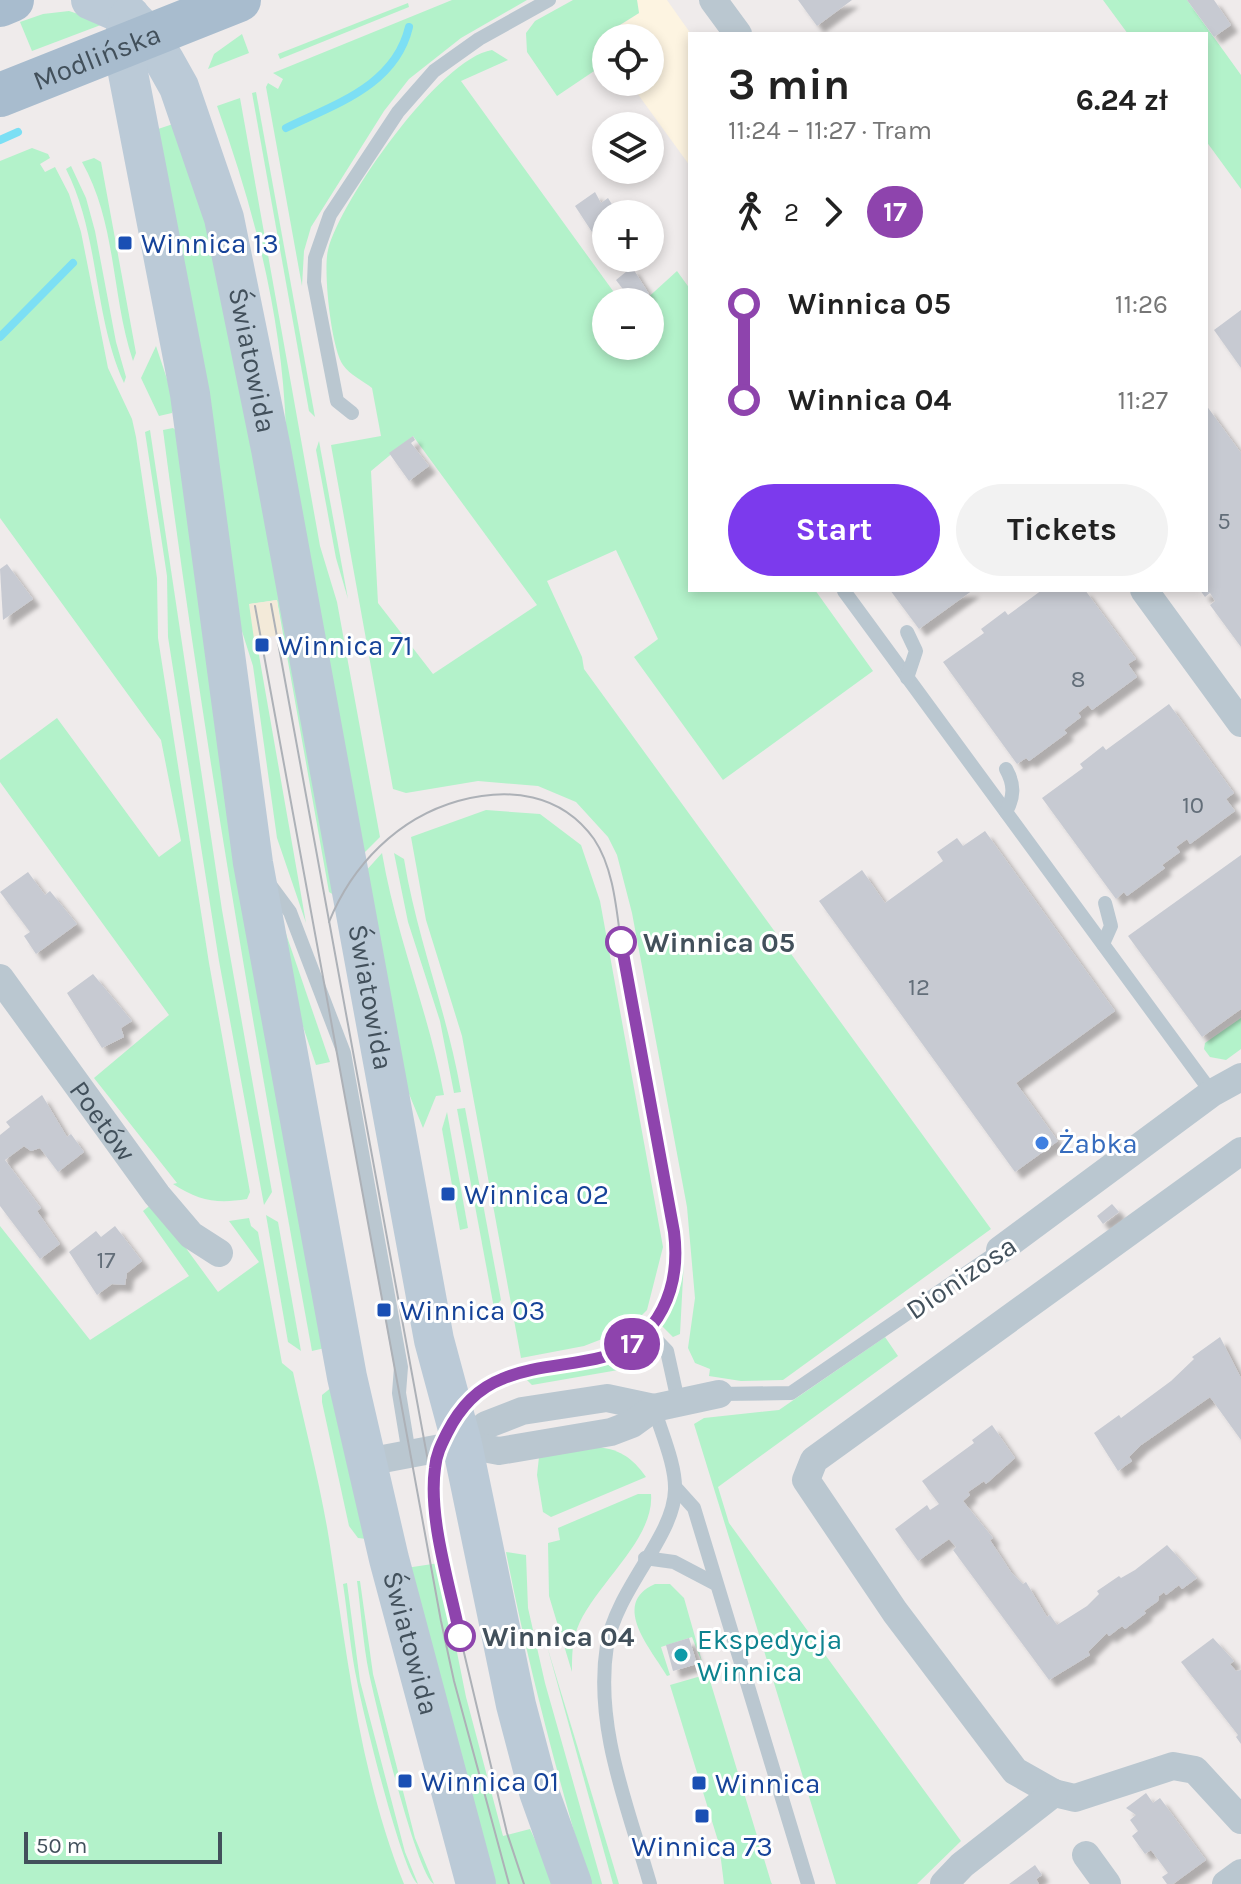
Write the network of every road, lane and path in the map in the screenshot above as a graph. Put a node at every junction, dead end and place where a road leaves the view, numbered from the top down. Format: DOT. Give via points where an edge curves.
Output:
graph roads {
  1 [pos="12,0"];
  2 [pos="91,0"];
  3 [pos="549,0"];
  4 [pos="713,0"];
  5 [pos="229,4"];
  6 [pos="0,5"];
  7 [pos="136,24"];
  8 [pos="737,32"];
  9 [pos="52,74"];
  10 [pos="0,95"];
  11 [pos="186,107"];
  12 [pos="138,124"];
  13 [pos="352,413"];
  14 [pos="845,592"];
  15 [pos="1145,592"];
  16 [pos="907,632"];
  17 [pos="907,678"];
  18 [pos="1241,723"];
  19 [pos="1006,769"];
  20 [pos="1006,812"];
  21 [pos="253,863"];
  22 [pos="1105,903"];
  23 [pos="1103,944"];
  24 [pos="0,978"];
  25 [pos="1241,1077"];
  26 [pos="1212,1093"];
  27 [pos="1241,1151"];
  28 [pos="1000,1250"];
  29 [pos="219,1253"];
  30 [pos="643,1326"];
  31 [pos="719,1394"];
  32 [pos="666,1404"];
  33 [pos="462,1444"];
  34 [pos="409,1454"];
  35 [pos="367,1462"];
  36 [pos="676,1488"];
  37 [pos="645,1558"];
  38 [pos="714,1583"];
  39 [pos="1054,1793"];
  40 [pos="1241,1820"];
  41 [pos="1086,1855"];
  42 [pos="1241,1873"];
  43 [pos="476,1884"];
  44 [pos="572,1884"];
  45 [pos="650,1884"];
  46 [pos="808,1884"];
  47 [pos="944,1884"];
  48 [pos="1107,1884"];
  49 [pos="1226,1884"];
  1 -- 6 [label="main road"];
  2 -- 7 [label="street"];
  3 -- 13 [label="lane" via="455,54 413,91 330,215 315,258 314,282 337,401"];
  4 -- 8 [label="street"];
  5 -- 7 [label="main road, Modlińska"];
  5 -- 11 [label="street, Światowida" via="197,26 189,41 182,71"];
  7 -- 9 [label="main road, Modlińska"];
  7 -- 11 [label="street, Światowida" via="179,87"];
  7 -- 12 [label="street, Światowida"];
  9 -- 10 [label="main road, Modlińska"];
  9 -- 12 [label="street, Światowida" via="72,73 106,84 124,99"];
  11 -- 33 [label="street, Światowida" via="234,259 434,1340"];
  12 -- 21 [label="street, Światowida" via="190,394"];
  14 -- 17 [label="lane"];
  15 -- 18 [label="street"];
  16 -- 17 [label="lane" via="916,651"];
  17 -- 20 [label="lane"];
  19 -- 20 [label="lane" via="1013,788"];
  20 -- 23 [label="lane"];
  21 -- 34 [label="lane" via="290,912 344,1053 401,1367 399,1393"];
  21 -- 35 [label="street, Światowida"];
  22 -- 23 [label="lane" via="1111,926"];
  23 -- 26 [label="lane"];
  24 -- 29 [label="street, Poetów" via="157,1195 191,1235"];
  25 -- 26 [label="street, Dionizosa"];
  26 -- 28 [label="street, Dionizosa"];
  27 -- 39 [label="street" via="814,1460 809,1469 810,1490 1015,1771"];
  28 -- 31 [label="lane, Dionizosa" via="791,1393"];
  30 -- 32 [label="lane" via="667,1351"];
  31 -- 32 [label="street, Dionizosa"];
  32 -- 33 [label="street, Dionizosa" via="607,1398 522,1411 486,1425"];
  32 -- 36 [label="lane"];
  33 -- 34 [label="street, Dionizosa"];
  33 -- 44 [label="street, Światowida" via="516,1705 539,1792"];
  34 -- 35 [label="street, Dionizosa"];
  35 -- 43 [label="street, Światowida"];
  36 -- 37 [label="lane" via="672,1511"];
  36 -- 38 [label="lane" via="694,1508"];
  37 -- 38 [label="lane" via="674,1562"];
  37 -- 45 [label="lane" via="617,1608 604,1684 609,1739"];
  38 -- 46 [label="lane"];
  39 -- 40 [label="street" via="1075,1798 1173,1766 1195,1770"];
  39 -- 47 [label="street"];
  41 -- 48 [label="street"];
  42 -- 49 [label="street"];
}
